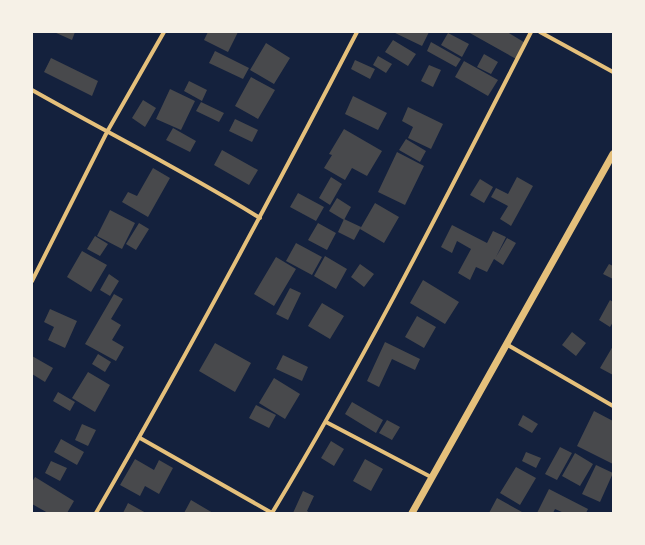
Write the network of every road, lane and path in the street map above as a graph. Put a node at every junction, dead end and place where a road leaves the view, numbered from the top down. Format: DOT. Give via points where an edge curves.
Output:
graph roads {
  1 [pos="164,32"];
  2 [pos="357,32"];
  3 [pos="531,32"];
  4 [pos="540,32"];
  5 [pos="613,72"];
  6 [pos="32,90"];
  7 [pos="107,132"];
  8 [pos="613,154"];
  9 [pos="260,218"];
  10 [pos="32,281"];
  11 [pos="506,344"];
  12 [pos="613,406"];
  13 [pos="326,422"];
  14 [pos="140,438"];
  15 [pos="432,477"];
  16 [pos="96,513"];
  17 [pos="272,513"];
  18 [pos="412,513"];
  1 -- 7 [label="street"];
  2 -- 9 [label="street"];
  3 -- 13 [label="street" via="411,266"];
  4 -- 5 [label="street"];
  6 -- 7 [label="street"];
  7 -- 9 [label="street" via="204,184"];
  7 -- 10 [label="street"];
  8 -- 11 [label="street"];
  9 -- 14 [label="street"];
  11 -- 12 [label="street"];
  11 -- 15 [label="street"];
  13 -- 15 [label="street"];
  13 -- 17 [label="street"];
  14 -- 16 [label="street"];
  14 -- 17 [label="street"];
  15 -- 18 [label="street"];
}
